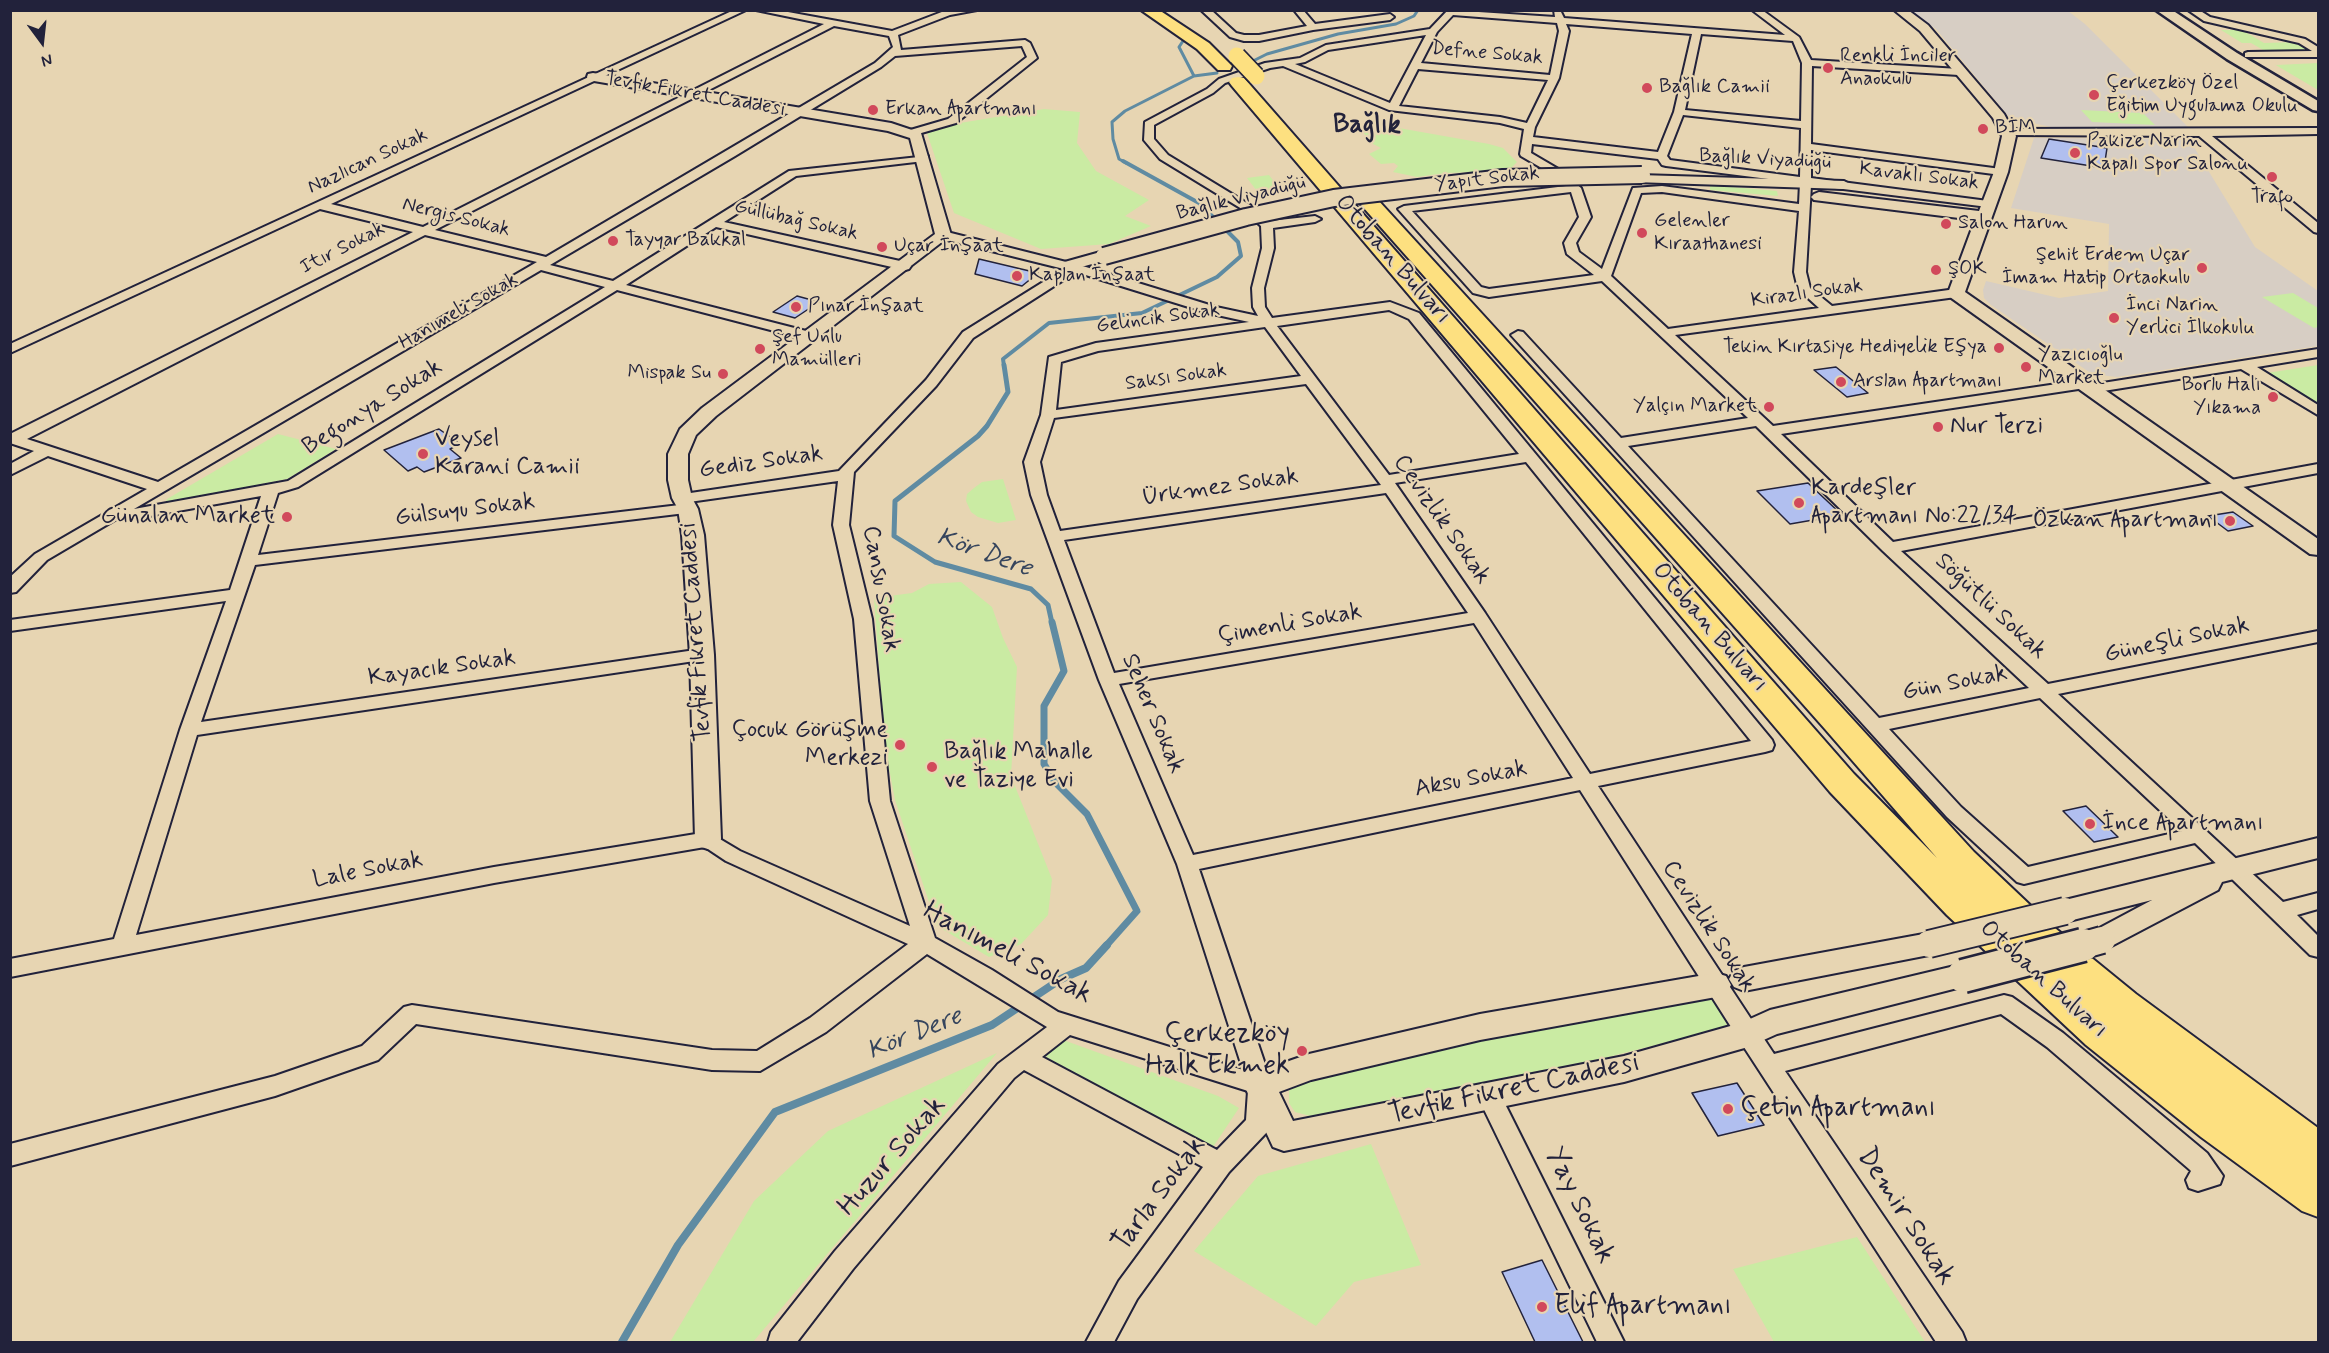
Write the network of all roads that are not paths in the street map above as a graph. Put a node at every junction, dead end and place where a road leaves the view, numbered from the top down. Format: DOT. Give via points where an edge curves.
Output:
graph roads {
  1 [pos="742,10"];
  2 [pos="760,10"];
  3 [pos="973,10"];
  4 [pos="1148,10"];
  5 [pos="1170,10"];
  6 [pos="1193,10"];
  7 [pos="1205,10"];
  8 [pos="1298,10"];
  9 [pos="1382,10"];
  10 [pos="1756,10"];
  11 [pos="1900,10"];
  12 [pos="2162,10"];
  13 [pos="2174,10"];
  14 [pos="2192,10"];
  15 [pos="1453,11"];
  16 [pos="1558,16"];
  17 [pos="1214,19"];
  18 [pos="830,25"];
  19 [pos="1313,27"];
  20 [pos="1433,31"];
  21 [pos="1697,33"];
  22 [pos="892,34"];
  23 [pos="1796,39"];
  24 [pos="2319,52"];
  25 [pos="895,53"];
  26 [pos="2254,59"];
  27 [pos="2319,62"];
  28 [pos="1807,63"];
  29 [pos="1287,64"];
  30 [pos="1417,66"];
  31 [pos="1239,70"];
  32 [pos="1959,72"];
  33 [pos="593,77"];
  34 [pos="1554,78"];
  35 [pos="690,95"];
  36 [pos="2319,99"];
  37 [pos="2319,107"];
  38 [pos="1393,108"];
  39 [pos="800,112"];
  40 [pos="1679,112"];
  41 [pos="1805,125"];
  42 [pos="1530,127"];
  43 [pos="2319,131"];
  44 [pos="2007,132"];
  45 [pos="911,133"];
  46 [pos="2202,133"];
  47 [pos="1528,140"];
  48 [pos="1805,146"];
  49 [pos="924,158"];
  50 [pos="1664,159"];
  51 [pos="2001,172"];
  52 [pos="1639,181"];
  53 [pos="1844,185"];
  54 [pos="1575,188"];
  55 [pos="1805,190"];
  56 [pos="319,205"];
  57 [pos="1986,210"];
  58 [pos="1315,219"];
  59 [pos="713,223"];
  60 [pos="1267,225"];
  61 [pos="2319,229"];
  62 [pos="423,231"];
  63 [pos="943,235"];
  64 [pos="544,263"];
  65 [pos="905,266"];
  66 [pos="1074,268"];
  67 [pos="1605,277"];
  68 [pos="615,286"];
  69 [pos="1956,293"];
  70 [pos="1830,310"];
  71 [pos="1268,322"];
  72 [pos="1664,333"];
  73 [pos="1518,335"];
  74 [pos="809,336"];
  75 [pos="10,349"];
  76 [pos="2319,353"];
  77 [pos="1054,360"];
  78 [pos="2244,365"];
  79 [pos="1309,379"];
  80 [pos="2088,386"];
  81 [pos="2319,411"];
  82 [pos="1048,415"];
  83 [pos="1765,426"];
  84 [pos="13,438"];
  85 [pos="1618,443"];
  86 [pos="47,450"];
  87 [pos="1530,457"];
  88 [pos="2319,468"];
  89 [pos="10,471"];
  90 [pos="847,475"];
  91 [pos="1388,484"];
  92 [pos="2226,484"];
  93 [pos="157,487"];
  94 [pos="271,490"];
  95 [pos="685,504"];
  96 [pos="117,511"];
  97 [pos="1056,536"];
  98 [pos="1889,548"];
  99 [pos="2319,549"];
  100 [pos="248,561"];
  101 [pos="18,569"];
  102 [pos="10,588"];
  103 [pos="237,594"];
  104 [pos="1479,617"];
  105 [pos="10,626"];
  106 [pos="2319,636"];
  107 [pos="702,655"];
  108 [pos="1108,680"];
  109 [pos="2045,692"];
  110 [pos="1875,725"];
  111 [pos="189,730"];
  112 [pos="1765,745"];
  113 [pos="1587,783"];
  114 [pos="2199,834"];
  115 [pos="708,839"];
  116 [pos="2319,848"];
  117 [pos="1187,864"];
  118 [pos="2235,868"];
  119 [pos="2319,901"];
  120 [pos="2280,911"];
  121 [pos="926,943"];
  122 [pos="122,947"];
  123 [pos="2319,949"];
  124 [pos="10,968"];
  125 [pos="1730,982"];
  126 [pos="1058,1022"];
  127 [pos="1748,1035"];
  128 [pos="1023,1058"];
  129 [pos="1769,1065"];
  130 [pos="1260,1085"];
  131 [pos="1490,1097"];
  132 [pos="2319,1152"];
  133 [pos="10,1155"];
  134 [pos="1220,1164"];
  135 [pos="2198,1180"];
  136 [pos="2319,1197"];
  137 [pos="781,1342"];
  138 [pos="1100,1342"];
  139 [pos="1611,1342"];
  140 [pos="1952,1342"];
  1 -- 33 [label="street, Nazlıcan Sokak"];
  2 -- 18 [label="street"];
  3 -- 22 [label="street" via="948,13"];
  4 -- 31 [label="highway, Otoban Bulvarı"];
  5 -- 31 [label="highway, Otoban Bulvarı"];
  6 -- 17 [label="street"];
  7 -- 17 [label="street"];
  8 -- 19 [label="street"];
  9 -- 19 [label="street" via="1390,17"];
  10 -- 23 [label="street"];
  11 -- 32 [label="street" via="1924,28"];
  12 -- 37 [label="main road"];
  13 -- 26 [label="main road"];
  14 -- 24 [label="street" via="2207,19 2302,41"];
  15 -- 16 [label="street"];
  15 -- 20 [label="street"];
  16 -- 21 [label="street"];
  16 -- 34 [label="street" via="1564,31"];
  17 -- 19 [label="street" via="1233,35 1244,38"];
  18 -- 22 [label="street"];
  18 -- 35 [label="street, Itır Sokak"];
  20 -- 29 [label="street" via="1352,42"];
  20 -- 30 [label="street"];
  21 -- 23 [label="street"];
  21 -- 40 [label="street"];
  22 -- 25 [label="street" via="898,48"];
  23 -- 28 [label="street"];
  24 -- 26 [label="street"];
  25 -- 39 [label="street, Hanımeli Sokak"];
  25 -- 45 [label="street" via="1025,43 1032,58 952,121"];
  26 -- 27 [label="street"];
  26 -- 36 [label="main road"];
  28 -- 32 [label="street"];
  28 -- 41 [label="street"];
  29 -- 38 [label="street"];
  29 -- 60 [label="street" via="1268,65 1222,81 1149,124 1149,140 1164,157 1246,207"];
  30 -- 34 [label="street, Defne Sokak"];
  30 -- 38 [label="street"];
  31 -- 132 [label="highway, Otoban Bulvarı" via="1837,721 1961,862 2037,934 2122,1005"];
  31 -- 136 [label="highway, Otoban Bulvarı" via="1842,783 1952,897 2100,1033 2216,1124"];
  32 -- 44 [label="street" via="1999,117"];
  33 -- 35 [label="street, Tevfik Fikret Caddesi"];
  33 -- 56 [label="street, Nazlıcan Sokak"];
  34 -- 42 [label="street"];
  35 -- 39 [label="street, Tevfik Fikret Caddesi"];
  35 -- 62 [label="street, Itır Sokak"];
  38 -- 42 [label="street"];
  39 -- 45 [label="street, Tevfik Fikret Caddesi"];
  39 -- 64 [label="street, Hanımeli Sokak"];
  40 -- 41 [label="street"];
  40 -- 50 [label="street"];
  41 -- 48 [label="street"];
  42 -- 47 [label="street"];
  43 -- 46 [label="street"];
  44 -- 46 [label="street"];
  44 -- 51 [label="street"];
  45 -- 49 [label="street" via="916,136"];
  46 -- 61 [label="street"];
  47 -- 50 [label="street"];
  47 -- 54 [label="street" via="1525,154"];
  48 -- 51 [label="street"];
  48 -- 55 [label="street"];
  49 -- 59 [label="street, Begonya Sokak" via="793,173"];
  49 -- 63 [label="street"];
  50 -- 55 [label="street"];
  51 -- 57 [label="street"];
  52 -- 55 [label="street, Bağlık Viyadüğü"];
  52 -- 55 [label="street" via="1662,189"];
  52 -- 66 [label="street, Bağlık Viyadüğü, bridge" via="1505,184 1388,196 1270,218"];
  52 -- 67 [label="street"];
  53 -- 55 [label="street, Bağlık Viyadüğü"];
  53 -- 57 [label="street, Kavaklı Sokak"];
  54 -- 67 [label="street, Söğütlü Sokak" via="1585,217 1569,243 1573,254"];
  54 -- 67 [label="street, Yapıt Sokak" via="1404,209 1477,290 1489,293"];
  55 -- 57 [label="street"];
  55 -- 70 [label="street" via="1800,272 1804,289"];
  56 -- 62 [label="street, Nergis Sokak"];
  56 -- 75 [label="street, Nazlıcan Sokak"];
  57 -- 69 [label="street"];
  58 -- 60 [label="street"];
  59 -- 65 [label="street, Güllübağ Sokak"];
  59 -- 68 [label="street, Begonya Sokak"];
  60 -- 71 [label="street, Cevizlik Sokak" via="1268,248 1258,288 1259,307"];
  62 -- 64 [label="street, Nergis Sokak"];
  62 -- 84 [label="street, Itır Sokak"];
  63 -- 65 [label="street, Tevfik Fikret Caddesi"];
  63 -- 66 [label="street"];
  64 -- 68 [label="street, Nergis Sokak"];
  64 -- 93 [label="street, Hanımeli Sokak"];
  65 -- 74 [label="street, Tevfik Fikret Caddesi"];
  66 -- 71 [label="street" via="1213,310"];
  66 -- 90 [label="street" via="968,335 931,383"];
  67 -- 72 [label="street, Söğütlü Sokak"];
  68 -- 74 [label="street, Nergis Sokak"];
  68 -- 94 [label="street, Begonya Sokak" via="293,484"];
  69 -- 70 [label="street, Kirazlı Sokak"];
  69 -- 80 [label="street"];
  70 -- 72 [label="street, Kirazlı Sokak"];
  71 -- 77 [label="street, Gelincik Sokak" via="1096,347"];
  71 -- 79 [label="street, Cevizlik Sokak"];
  71 -- 87 [label="street, Gelincik Sokak" via="1390,306 1414,315"];
  72 -- 83 [label="street, Söğütlü Sokak"];
  73 -- 85 [label="street"];
  74 -- 95 [label="street, Tevfik Fikret Caddesi" via="687,433 678,454 678,480"];
  76 -- 78 [label="street"];
  77 -- 82 [label="street, Seher Sokak"];
  78 -- 80 [label="street"];
  78 -- 81 [label="street"];
  79 -- 82 [label="street, Saksı Sokak"];
  79 -- 91 [label="street, Cevizlik Sokak"];
  80 -- 83 [label="street"];
  80 -- 92 [label="street"];
  82 -- 97 [label="street, Seher Sokak" via="1032,462 1039,495"];
  83 -- 85 [label="street"];
  83 -- 98 [label="street, Söğütlü Sokak"];
  84 -- 86 [label="street"];
  85 -- 110 [label="street"];
  86 -- 89 [label="street"];
  86 -- 93 [label="street"];
  87 -- 91 [label="street, Ürkmez Sokak"];
  87 -- 112 [label="street, Gelincik Sokak"];
  88 -- 92 [label="street"];
  90 -- 95 [label="street, Gediz Sokak"];
  90 -- 121 [label="street, Cansu Sokak" via="841,525 863,619 880,801"];
  91 -- 97 [label="street, Ürkmez Sokak"];
  91 -- 104 [label="street, Cevizlik Sokak"];
  92 -- 98 [label="street"];
  92 -- 99 [label="street"];
  93 -- 96 [label="street, Hanımeli Sokak"];
  94 -- 96 [label="street, Begonya Sokak" via="128,515"];
  94 -- 100 [label="street"];
  95 -- 100 [label="street, Gülsuyu Sokak"];
  95 -- 107 [label="street, Tevfik Fikret Caddesi" via="693,535"];
  96 -- 101 [label="street, Hanımeli Sokak"];
  97 -- 108 [label="street, Seher Sokak"];
  98 -- 109 [label="street, Söğütlü Sokak"];
  100 -- 103 [label="street"];
  101 -- 102 [label="street, Hanımeli Sokak"];
  103 -- 105 [label="street"];
  103 -- 111 [label="street"];
  104 -- 108 [label="street, Çimenli Sokak"];
  104 -- 113 [label="street, Cevizlik Sokak"];
  106 -- 109 [label="street, Güneşli Sokak"];
  107 -- 111 [label="street, Kayacık Sokak"];
  107 -- 115 [label="street, Tevfik Fikret Caddesi"];
  108 -- 117 [label="street, Seher Sokak"];
  109 -- 110 [label="street, Gün Sokak"];
  109 -- 114 [label="street, Söğütlü Sokak"];
  110 -- 114 [label="street" via="1954,812 2024,876"];
  111 -- 122 [label="street"];
  112 -- 113 [label="street, Aksu Sokak"];
  113 -- 117 [label="street, Aksu Sokak"];
  113 -- 125 [label="street, Cevizlik Sokak"];
  114 -- 118 [label="street, Söğütlü Sokak"];
  115 -- 121 [label="street, Hanımeli Sokak" via="733,856"];
  115 -- 122 [label="street, Lale Sokak" via="494,875"];
  116 -- 118 [label="street, Tevfik Fikret Caddesi"];
  117 -- 130 [label="street, Seher Sokak"];
  118 -- 120 [label="street, Söğütlü Sokak"];
  118 -- 125 [label="street, Tevfik Fikret Caddesi, bridge" via="1929,944"];
  118 -- 127 [label="street, Tevfik Fikret Caddesi, bridge" via="2102,940 1770,1023"];
  119 -- 120 [label="street"];
  120 -- 123 [label="street, Söğütlü Sokak"];
  121 -- 126 [label="street, Hanımeli Sokak"];
  121 -- 133 [label="street" via="818,1025 760,1061 712,1060 412,1014 370,1053 275,1086"];
  122 -- 124 [label="street, Lale Sokak"];
  125 -- 127 [label="street, Cevizlik Sokak"];
  125 -- 130 [label="street, Tevfik Fikret Caddesi" via="1480,1027 1309,1067"];
  126 -- 128 [label="street, Huzur Sokak"];
  126 -- 130 [label="street, Hanımeli Sokak"];
  127 -- 129 [label="street, Demir Sokak"];
  127 -- 131 [label="street, Tevfik Fikret Caddesi" via="1624,1069"];
  128 -- 134 [label="street"];
  128 -- 137 [label="street, Huzur Sokak" via="1006,1071 844,1260"];
  129 -- 135 [label="street" via="2004,1004 2055,1040 2198,1161 2211,1176"];
  129 -- 140 [label="street, Demir Sokak"];
  130 -- 131 [label="street, Tevfik Fikret Caddesi" via="1284,1137"];
  130 -- 134 [label="street, Tarla Sokak" via="1258,1124"];
  131 -- 139 [label="street, Yay Sokak"];
  134 -- 138 [label="street, Tarla Sokak" via="1128,1290"];
}
